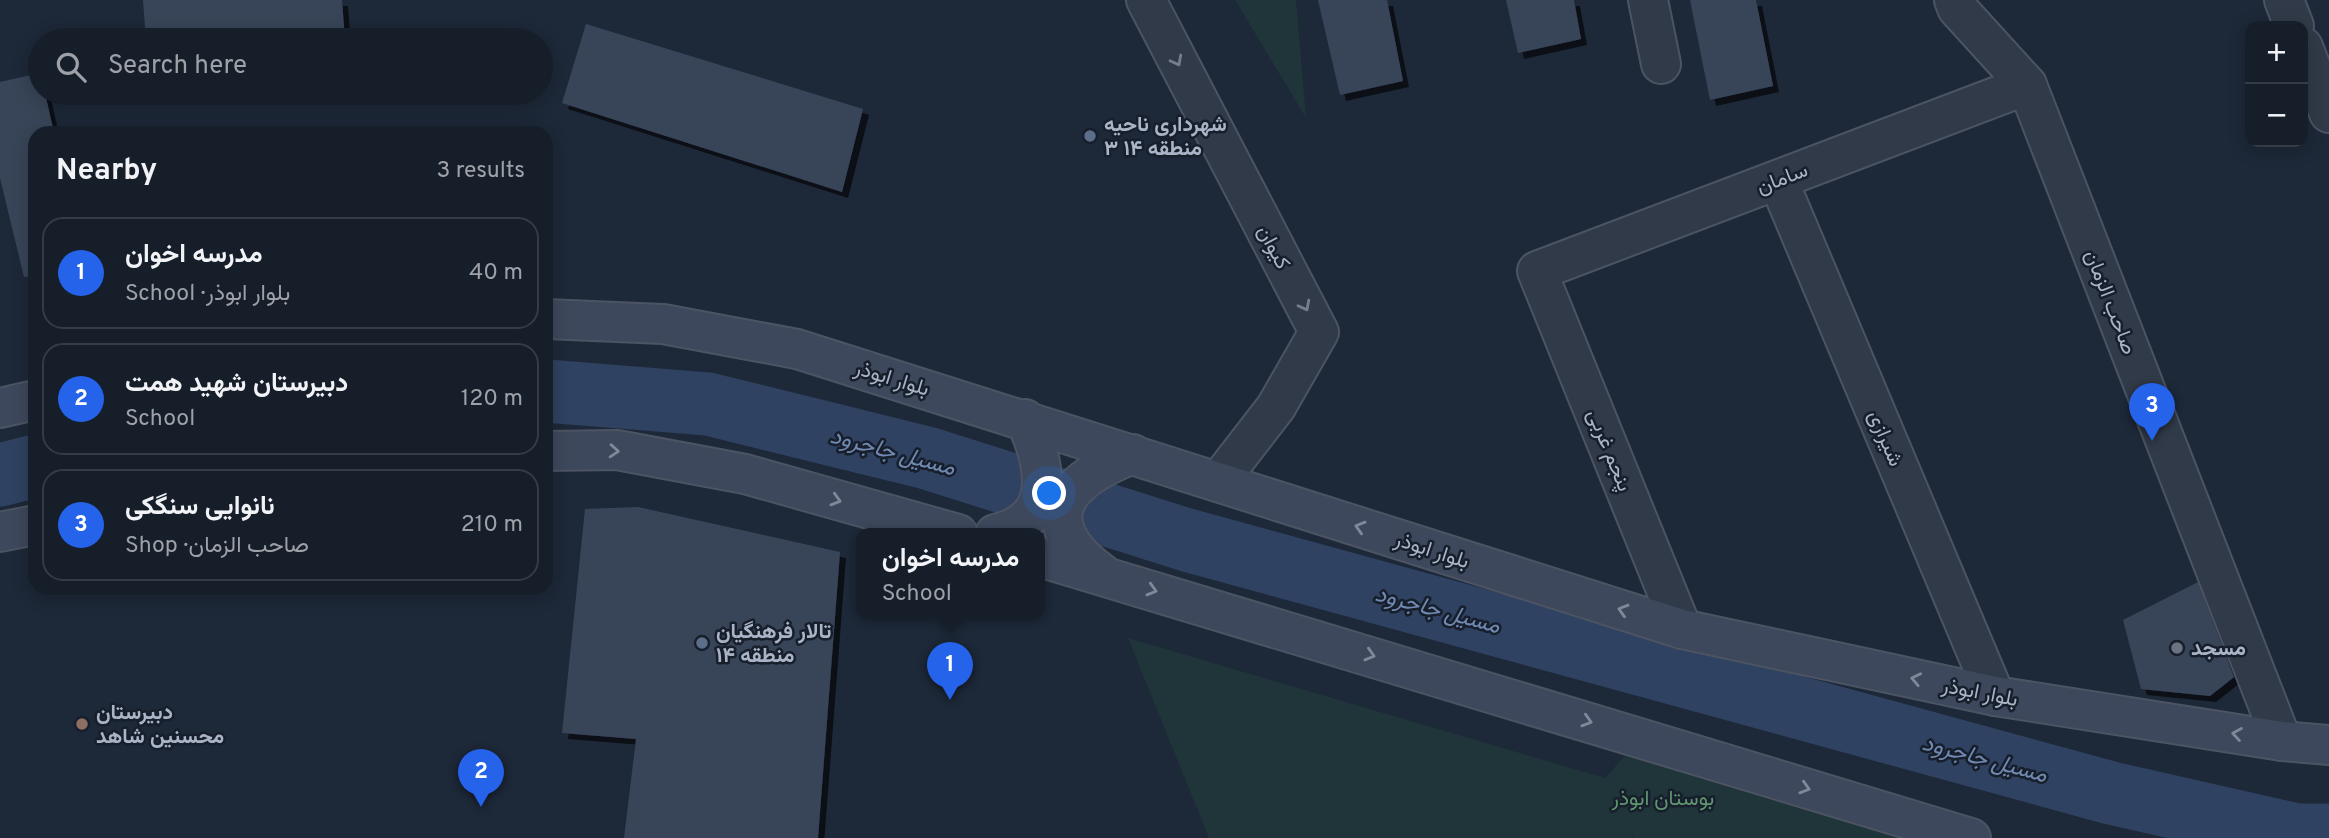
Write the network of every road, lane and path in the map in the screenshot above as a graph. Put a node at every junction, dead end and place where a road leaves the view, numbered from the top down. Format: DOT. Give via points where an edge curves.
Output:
graph roads {
  1 [pos="1146,0"];
  2 [pos="1648,0"];
  3 [pos="1954,0"];
  4 [pos="2284,0"];
  5 [pos="2292,21"];
  6 [pos="2308,60"];
  7 [pos="1661,64"];
  8 [pos="2027,85"];
  9 [pos="2329,113"];
  10 [pos="1778,180"];
  11 [pos="1537,271"];
  12 [pos="553,318"];
  13 [pos="28,402"];
  14 [pos="0,408"];
  15 [pos="1025,419"];
  16 [pos="553,451"];
  17 [pos="1133,454"];
  18 [pos="1218,482"];
  19 [pos="28,526"];
  20 [pos="937,528"];
  21 [pos="1013,528"];
  22 [pos="0,532"];
  23 [pos="1045,559"];
  24 [pos="1105,576"];
  25 [pos="1682,629"];
  26 [pos="1995,696"];
  27 [pos="2282,741"];
  28 [pos="2329,744"];
  29 [pos="1924,832"];
  30 [pos="1971,838"];
  1 -- 18 [label="street, کیوان, one-way" via="1319,332 1276,407"];
  2 -- 7 [label="street"];
  3 -- 8 [label="street, صاحب الزمان"];
  4 -- 5 [label="street"];
  6 -- 9 [label="street"];
  8 -- 10 [label="street, سامان"];
  8 -- 27 [label="street, صاحب الزمان"];
  10 -- 11 [label="street, سامان"];
  10 -- 26 [label="street, شیرازی"];
  11 -- 25 [label="street, پنجم غربی"];
  12 -- 15 [label="main road, بلوار ابوذر" via="663,324 797,349"];
  13 -- 14 [label="main road"];
  15 -- 17 [label="main road, بلوار ابوذر"];
  15 -- 21 [label="main road" via="1039,449 1044,482 1035,512"];
  16 -- 20 [label="main road, one-way" via="617,450 745,474"];
  17 -- 18 [label="main road, بلوار ابوذر"];
  17 -- 24 [label="main road" via="1080,481 1065,502 1063,528 1076,551"];
  25 -- 18 [label="main road, بلوار ابوذر, one-way"];
  19 -- 22 [label="main road"];
  23 -- 24 [label="main road"];
  24 -- 29 [label="main road, one-way"];
  26 -- 25 [label="main road, بلوار ابوذر, one-way"];
  27 -- 26 [label="main road, بلوار ابوذر, one-way"];
  27 -- 28 [label="main road, بلوار ابوذر"];
  29 -- 30 [label="main road"];
}
